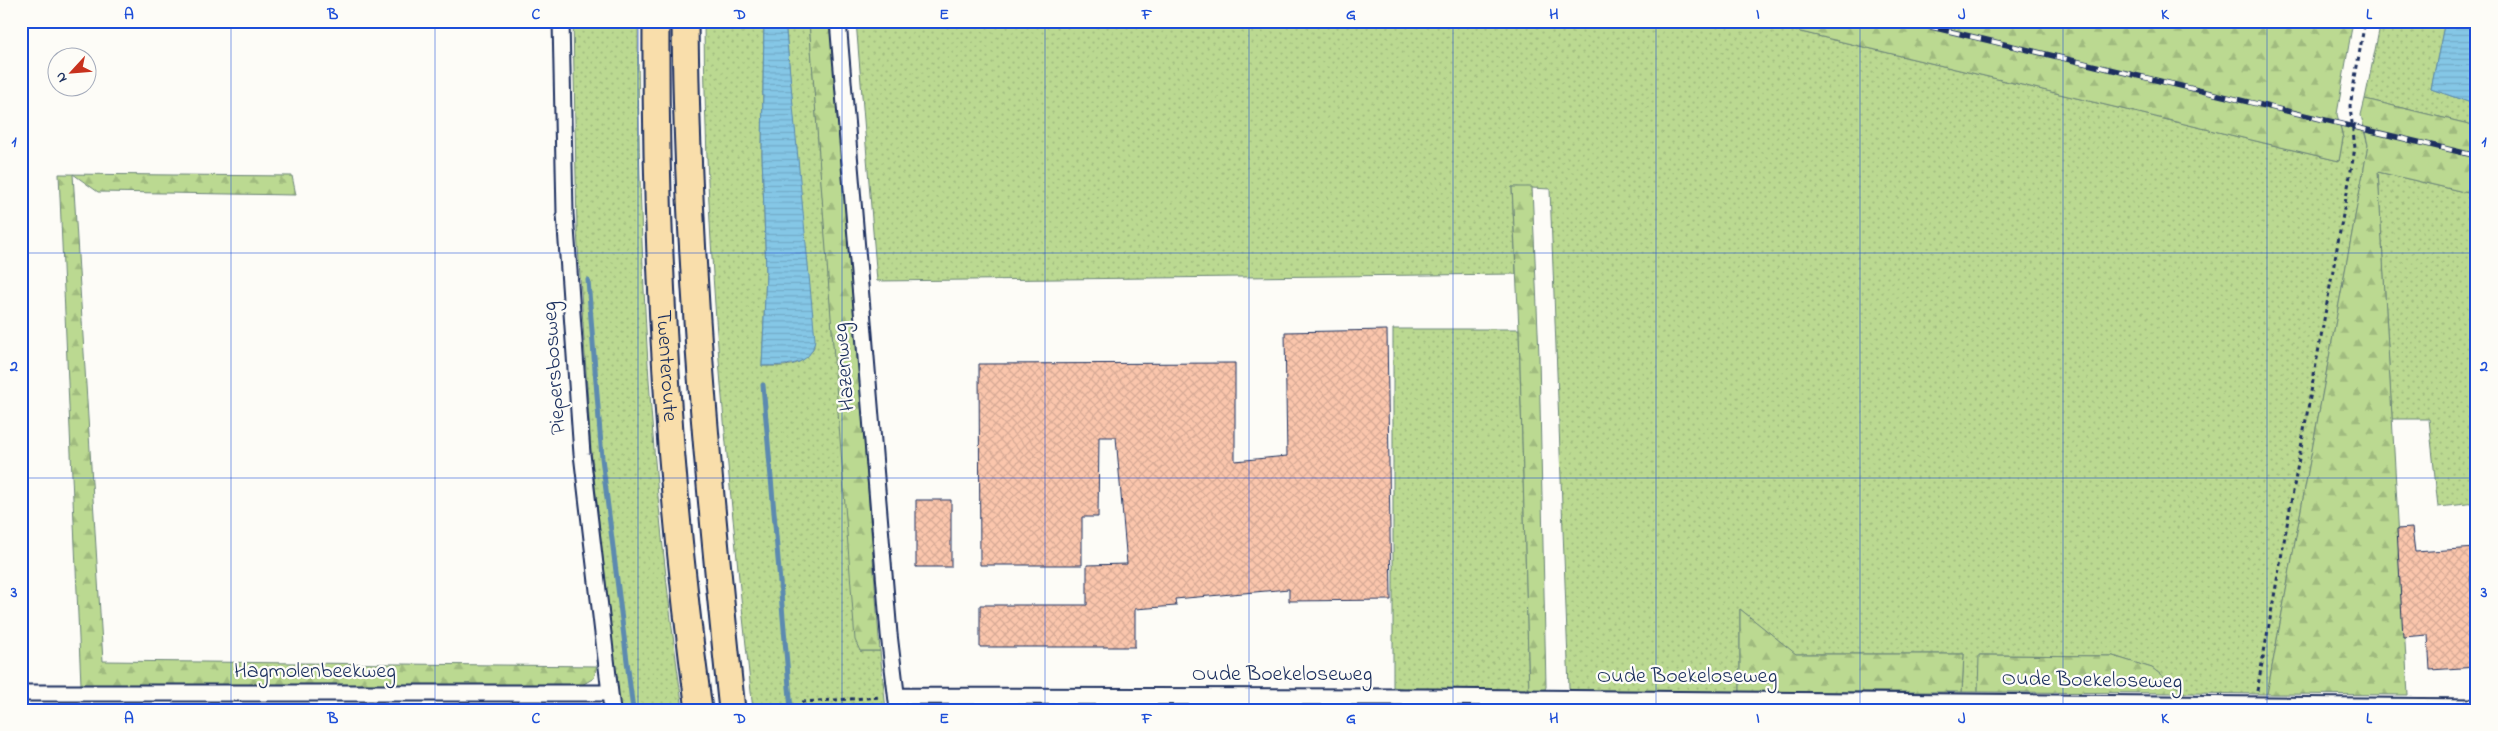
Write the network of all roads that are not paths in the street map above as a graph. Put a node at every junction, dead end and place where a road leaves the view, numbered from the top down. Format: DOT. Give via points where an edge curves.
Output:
graph roads {
  1 [pos="561,21"];
  2 [pos="656,21"];
  3 [pos="685,21"];
  4 [pos="838,21"];
  5 [pos="21,693"];
  6 [pos="610,693"];
  7 [pos="898,703"];
  8 [pos="2477,707"];
  9 [pos="612,710"];
  10 [pos="699,710"];
  11 [pos="732,710"];
  1 -- 6 [label="street, Piepersbosweg" via="565,223 582,454"];
  2 -- 10 [label="highway, Twenteroute" via="663,328 682,565"];
  3 -- 11 [label="highway, Twenteroute" via="696,306 714,540"];
  4 -- 7 [label="street, Hazenweg" via="888,624"];
  5 -- 6 [label="street, Hagmolenbeekweg"];
  6 -- 9 [label="street, Piepersbosweg"];
  7 -- 8 [label="street, Oude Boekeloseweg" via="1425,697"];
}
